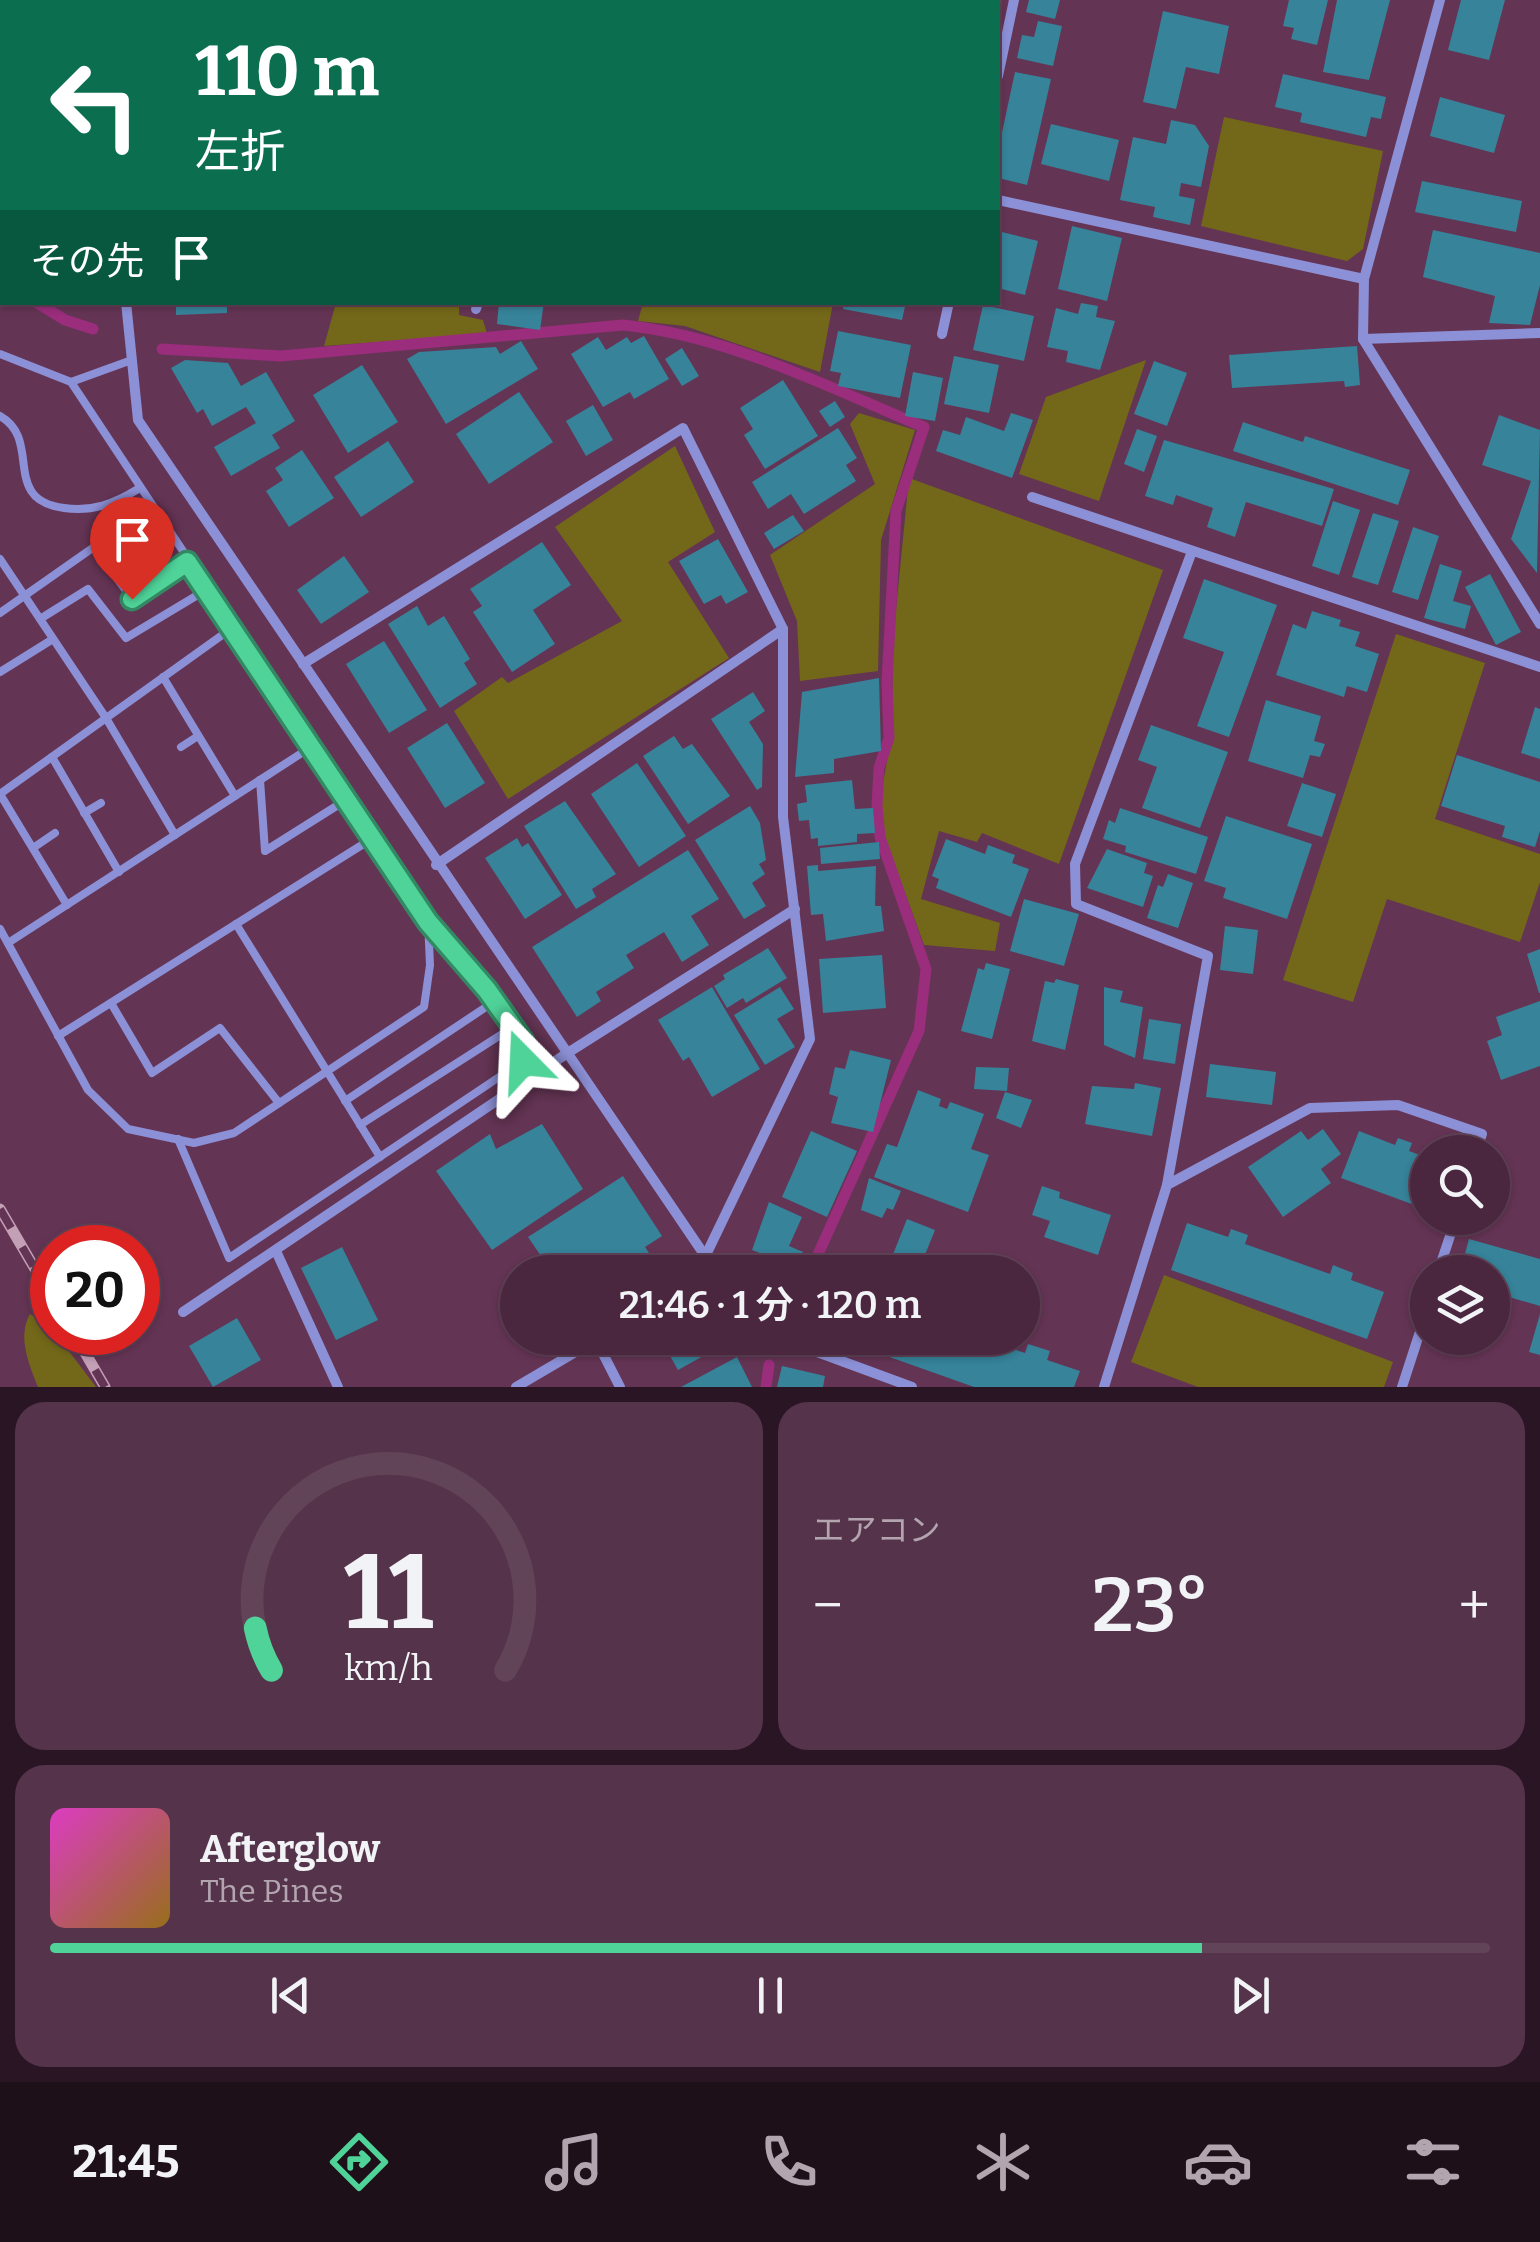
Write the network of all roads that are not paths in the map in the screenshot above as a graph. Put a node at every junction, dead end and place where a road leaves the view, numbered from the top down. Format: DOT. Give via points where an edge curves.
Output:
graph roads {
  1 [pos="1014,0"];
  2 [pos="1440,0"];
  3 [pos="1000,66"];
  4 [pos="1000,200"];
  5 [pos="1364,279"];
  6 [pos="126,305"];
  7 [pos="948,305"];
  8 [pos="1540,333"];
  9 [pos="942,334"];
  10 [pos="1363,339"];
  11 [pos="0,354"];
  12 [pos="129,361"];
  13 [pos="71,382"];
  14 [pos="0,416"];
  15 [pos="138,489"];
  16 [pos="1032,497"];
  17 [pos="1191,554"];
  18 [pos="0,559"];
  19 [pos="187,562"];
  20 [pos="206,590"];
  21 [pos="26,598"];
  22 [pos="0,613"];
  23 [pos="40,619"];
  24 [pos="1540,624"];
  25 [pos="232,628"];
  26 [pos="783,630"];
  27 [pos="54,639"];
  28 [pos="303,664"];
  29 [pos="1540,666"];
  30 [pos="0,672"];
  31 [pos="162,677"];
  32 [pos="106,718"];
  33 [pos="198,736"];
  34 [pos="181,747"];
  35 [pos="311,747"];
  36 [pos="52,758"];
  37 [pos="260,780"];
  38 [pos="235,796"];
  39 [pos="346,800"];
  40 [pos="101,804"];
  41 [pos="84,813"];
  42 [pos="55,833"];
  43 [pos="175,835"];
  44 [pos="372,838"];
  45 [pos="33,848"];
  46 [pos="436,865"];
  47 [pos="119,872"];
  48 [pos="67,905"];
  49 [pos="795,909"];
  50 [pos="428,922"];
  51 [pos="236,924"];
  52 [pos="0,929"];
  53 [pos="8,944"];
  54 [pos="495,1001"];
  55 [pos="111,1003"];
  56 [pos="513,1027"];
  57 [pos="58,1036"];
  58 [pos="566,1054"];
  59 [pos="326,1072"];
  60 [pos="345,1101"];
  61 [pos="279,1103"];
  62 [pos="360,1126"];
  63 [pos="1482,1135"];
  64 [pos="178,1140"];
  65 [pos="380,1157"];
  66 [pos="1166,1185"];
  67 [pos="276,1251"];
  68 [pos="702,1255"];
  69 [pos="705,1255"];
  70 [pos="184,1312"];
  71 [pos="571,1355"];
  72 [pos="605,1355"];
  73 [pos="825,1355"];
  74 [pos="1412,1355"];
  75 [pos="338,1387"];
  76 [pos="516,1387"];
  77 [pos="620,1387"];
  78 [pos="912,1387"];
  79 [pos="1104,1387"];
  80 [pos="1402,1387"];
  1 -- 3 [label="street"];
  2 -- 5 [label="street"];
  4 -- 5 [label="street"];
  5 -- 10 [label="street"];
  6 -- 12 [label="street"];
  7 -- 9 [label="street"];
  8 -- 10 [label="street"];
  10 -- 24 [label="street"];
  11 -- 13 [label="lane"];
  12 -- 13 [label="lane"];
  12 -- 28 [label="street" via="138,420"];
  13 -- 15 [label="lane"];
  14 -- 15 [label="lane" via="13,426 32,498 46,506 102,508"];
  15 -- 19 [label="lane"];
  16 -- 17 [label="street"];
  17 -- 29 [label="street"];
  17 -- 66 [label="street" via="1075,864 1076,904 1208,956"];
  18 -- 21 [label="lane"];
  19 -- 20 [label="lane"];
  19 -- 21 [label="lane" via="132,599 94,547"];
  20 -- 23 [label="lane" via="126,638 88,589"];
  20 -- 25 [label="lane"];
  21 -- 22 [label="lane"];
  21 -- 23 [label="lane"];
  23 -- 27 [label="lane"];
  25 -- 31 [label="lane"];
  25 -- 35 [label="lane"];
  26 -- 28 [label="street" via="683,428"];
  26 -- 46 [label="street"];
  26 -- 49 [label="street" via="784,817"];
  27 -- 30 [label="lane"];
  27 -- 32 [label="lane"];
  28 -- 46 [label="street"];
  31 -- 32 [label="lane"];
  31 -- 33 [label="lane"];
  32 -- 36 [label="lane"];
  32 -- 43 [label="lane"];
  33 -- 34 [label="lane"];
  33 -- 38 [label="lane"];
  35 -- 37 [label="lane"];
  35 -- 39 [label="lane"];
  36 -- 41 [label="lane"];
  36 -- 45 [label="lane" via="0,794"];
  37 -- 38 [label="lane"];
  37 -- 39 [label="lane" via="265,851"];
  38 -- 43 [label="lane"];
  39 -- 44 [label="lane"];
  40 -- 41 [label="lane"];
  41 -- 47 [label="lane"];
  42 -- 45 [label="lane"];
  43 -- 47 [label="lane"];
  44 -- 50 [label="lane"];
  44 -- 51 [label="lane"];
  45 -- 48 [label="lane"];
  46 -- 58 [label="street"];
  47 -- 48 [label="lane"];
  48 -- 53 [label="lane"];
  49 -- 58 [label="street"];
  49 -- 69 [label="street" via="810,1039"];
  50 -- 54 [label="lane"];
  50 -- 59 [label="lane" via="424,1008"];
  51 -- 55 [label="lane"];
  51 -- 59 [label="lane"];
  52 -- 53 [label="lane"];
  53 -- 57 [label="lane"];
  54 -- 56 [label="lane"];
  54 -- 60 [label="lane"];
  55 -- 57 [label="lane"];
  55 -- 61 [label="lane" via="152,1073 220,1028"];
  56 -- 62 [label="lane"];
  56 -- 65 [label="lane" via="523,1041 523,1061"];
  57 -- 64 [label="lane" via="88,1090 128,1128"];
  58 -- 67 [label="street"];
  58 -- 68 [label="street"];
  59 -- 60 [label="lane"];
  59 -- 61 [label="lane"];
  60 -- 62 [label="lane"];
  61 -- 64 [label="lane" via="234,1133"];
  62 -- 65 [label="lane"];
  63 -- 66 [label="street" via="1398,1105 1310,1108"];
  64 -- 65 [label="lane" via="229,1258"];
  66 -- 79 [label="street"];
  67 -- 70 [label="street"];
  67 -- 75 [label="street"];
  71 -- 76 [label="street"];
  72 -- 77 [label="street"];
  73 -- 78 [label="street"];
  74 -- 80 [label="street"];
}
